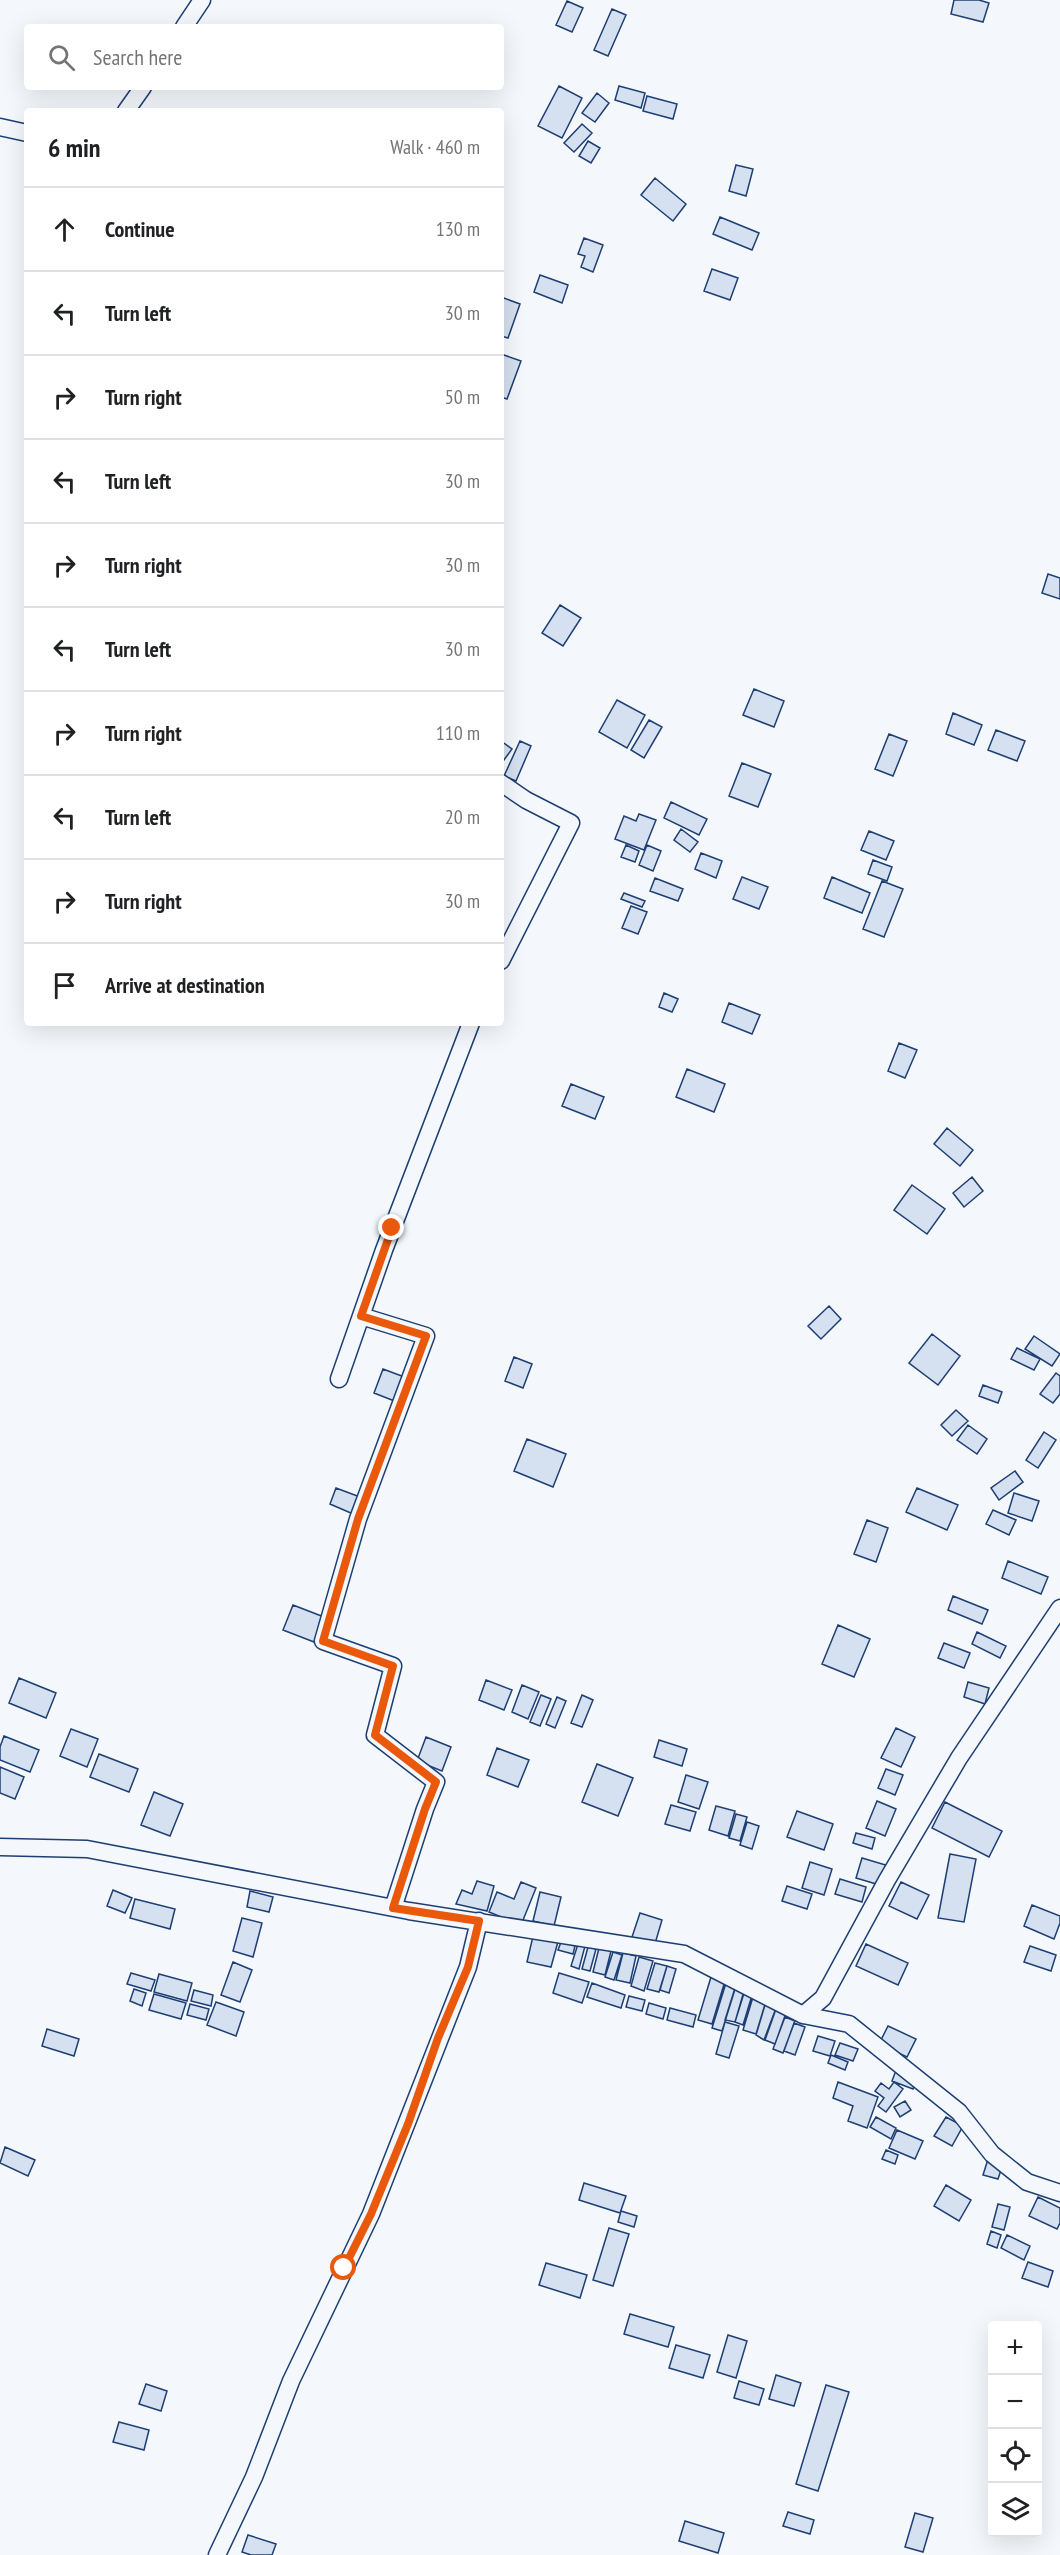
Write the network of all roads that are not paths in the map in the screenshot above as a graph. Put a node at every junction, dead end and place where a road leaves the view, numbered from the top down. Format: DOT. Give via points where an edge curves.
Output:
graph roads {
  1 [pos="202,0"];
  2 [pos="186,24"];
  3 [pos="141,90"];
  4 [pos="128,108"];
  5 [pos="0,127"];
  6 [pos="24,132"];
  7 [pos="504,785"];
  8 [pos="504,955"];
  9 [pos="470,1026"];
  10 [pos="361,1316"];
  11 [pos="339,1379"];
  12 [pos="1060,1608"];
  13 [pos="0,1846"];
  14 [pos="393,1908"];
  15 [pos="479,1921"];
  16 [pos="802,2015"];
  17 [pos="1060,2193"];
  18 [pos="217,2555"];
  1 -- 2 [label="street"];
  3 -- 4 [label="street"];
  5 -- 6 [label="street"];
  7 -- 8 [label="street" via="571,823"];
  9 -- 10 [label="street"];
  10 -- 11 [label="street"];
  10 -- 14 [label="street" via="426,1336 358,1519 323,1641 393,1666 375,1735 436,1782"];
  12 -- 16 [label="street" via="959,1758 823,1998"];
  13 -- 14 [label="street" via="87,1849"];
  14 -- 15 [label="street"];
  15 -- 16 [label="street" via="684,1954"];
  15 -- 18 [label="street" via="468,1967 375,2204 291,2381 254,2477"];
  16 -- 17 [label="street" via="849,2024 959,2112 992,2154 1027,2182"];
}
